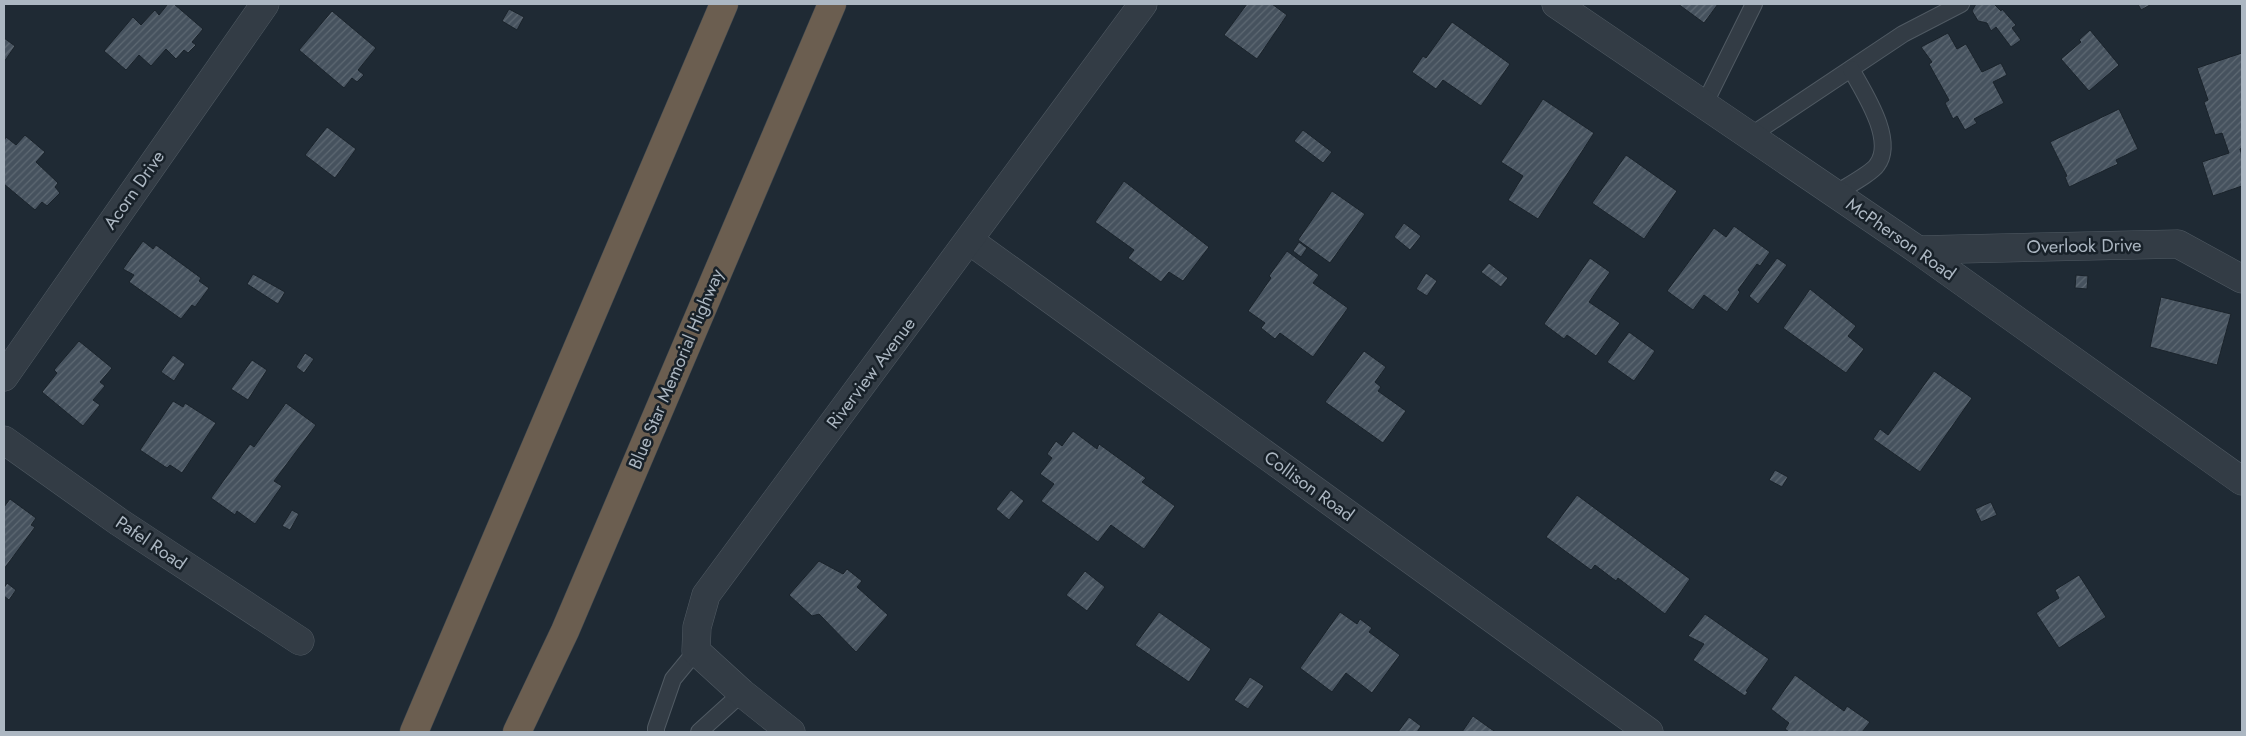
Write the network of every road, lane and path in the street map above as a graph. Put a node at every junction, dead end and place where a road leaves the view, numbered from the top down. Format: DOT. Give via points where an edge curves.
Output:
graph roads {
  1 [pos="265,4"];
  2 [pos="724,4"];
  3 [pos="832,4"];
  4 [pos="1143,4"];
  5 [pos="1754,4"];
  6 [pos="1961,4"];
  7 [pos="1564,6"];
  8 [pos="1851,69"];
  9 [pos="1704,104"];
  10 [pos="1750,136"];
  11 [pos="1835,194"];
  12 [pos="970,241"];
  13 [pos="1918,250"];
  14 [pos="2242,279"];
  15 [pos="4,377"];
  16 [pos="4,440"];
  17 [pos="2242,481"];
  18 [pos="565,631"];
  19 [pos="456,634"];
  20 [pos="300,641"];
  21 [pos="696,651"];
  22 [pos="742,693"];
  23 [pos="408,732"];
  24 [pos="414,732"];
  25 [pos="517,732"];
  26 [pos="527,732"];
  27 [pos="656,732"];
  28 [pos="699,732"];
  29 [pos="791,732"];
  30 [pos="1650,732"];
  1 -- 15 [label="street, Acorn Drive"];
  2 -- 19 [label="highway"];
  3 -- 18 [label="highway, Blue Star Memorial Highway"];
  4 -- 12 [label="street, Riverview Avenue"];
  5 -- 9 [label="lane"];
  6 -- 8 [label="lane" via="1903,34"];
  7 -- 9 [label="street, McPherson Road"];
  8 -- 10 [label="lane"];
  8 -- 11 [label="lane" via="1875,112 1884,144 1878,165"];
  9 -- 10 [label="street, McPherson Road"];
  10 -- 11 [label="street, McPherson Road"];
  11 -- 13 [label="street, McPherson Road"];
  12 -- 21 [label="street, Riverview Avenue" via="706,595 697,628"];
  12 -- 30 [label="street, Collison Road"];
  13 -- 14 [label="street, Overlook Drive" via="2178,244"];
  13 -- 17 [label="street, McPherson Road"];
  16 -- 20 [label="street, Pafel Road" via="119,522"];
  18 -- 25 [label="highway, Blue Star Memorial Highway"];
  18 -- 26 [label="highway"];
  19 -- 23 [label="highway"];
  19 -- 24 [label="highway"];
  21 -- 22 [label="street"];
  21 -- 27 [label="lane" via="674,679"];
  22 -- 28 [label="lane"];
  22 -- 29 [label="street"];
}
